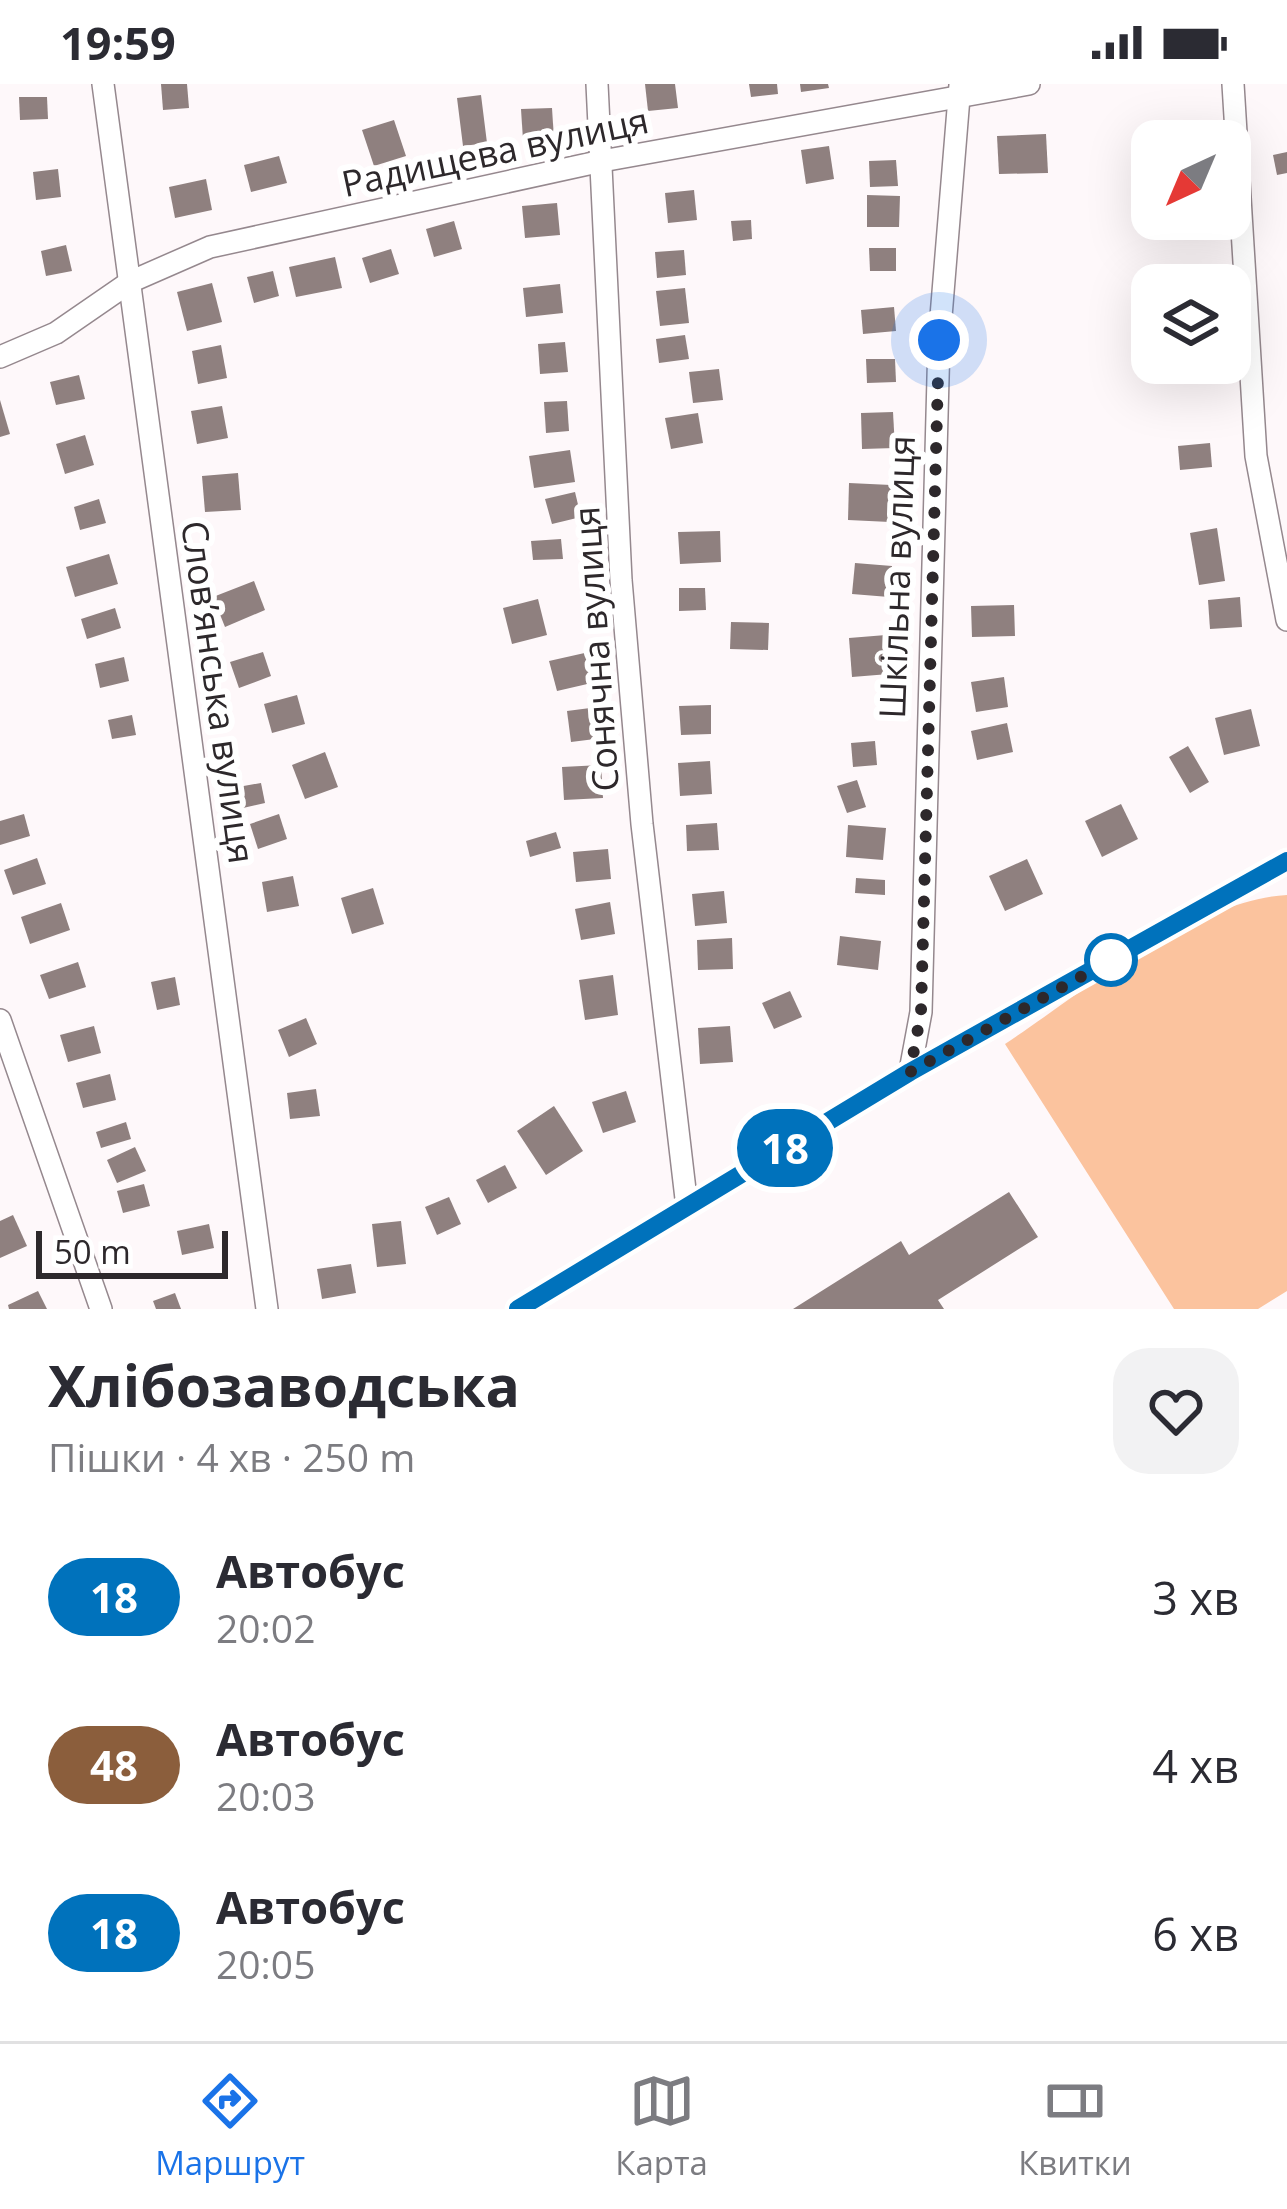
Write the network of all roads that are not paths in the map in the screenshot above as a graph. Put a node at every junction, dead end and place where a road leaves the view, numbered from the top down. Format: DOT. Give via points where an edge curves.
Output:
graph roads {
  1 [pos="104,84"];
  2 [pos="597,84"];
  3 [pos="1029,84"];
  4 [pos="1233,84"];
  5 [pos="960,90"];
  6 [pos="602,161"];
  7 [pos="130,282"];
  8 [pos="0,357"];
  9 [pos="1287,620"];
  10 [pos="1287,861"];
  11 [pos="0,1020"];
  12 [pos="910,1072"];
  13 [pos="687,1207"];
  14 [pos="101,1309"];
  15 [pos="267,1309"];
  16 [pos="518,1309"];
  1 -- 7 [label="street, Слов’янська вулиця"];
  2 -- 6 [label="street, Сонячна вулиця"];
  3 -- 5 [label="street, Радищева вулиця"];
  4 -- 9 [label="street" via="1256,456"];
  5 -- 6 [label="street, Радищева вулиця"];
  5 -- 12 [label="street, Шкільна вулиця" via="939,340 921,1012"];
  6 -- 7 [label="street, Радищева вулиця" via="210,248"];
  6 -- 13 [label="street, Сонячна вулиця" via="621,580"];
  7 -- 8 [label="street, Радищева вулиця" via="56,333"];
  7 -- 15 [label="street, Слов’янська вулиця"];
  10 -- 12 [label="street"];
  11 -- 14 [label="street"];
  12 -- 13 [label="street"];
  13 -- 16 [label="street"];
}
